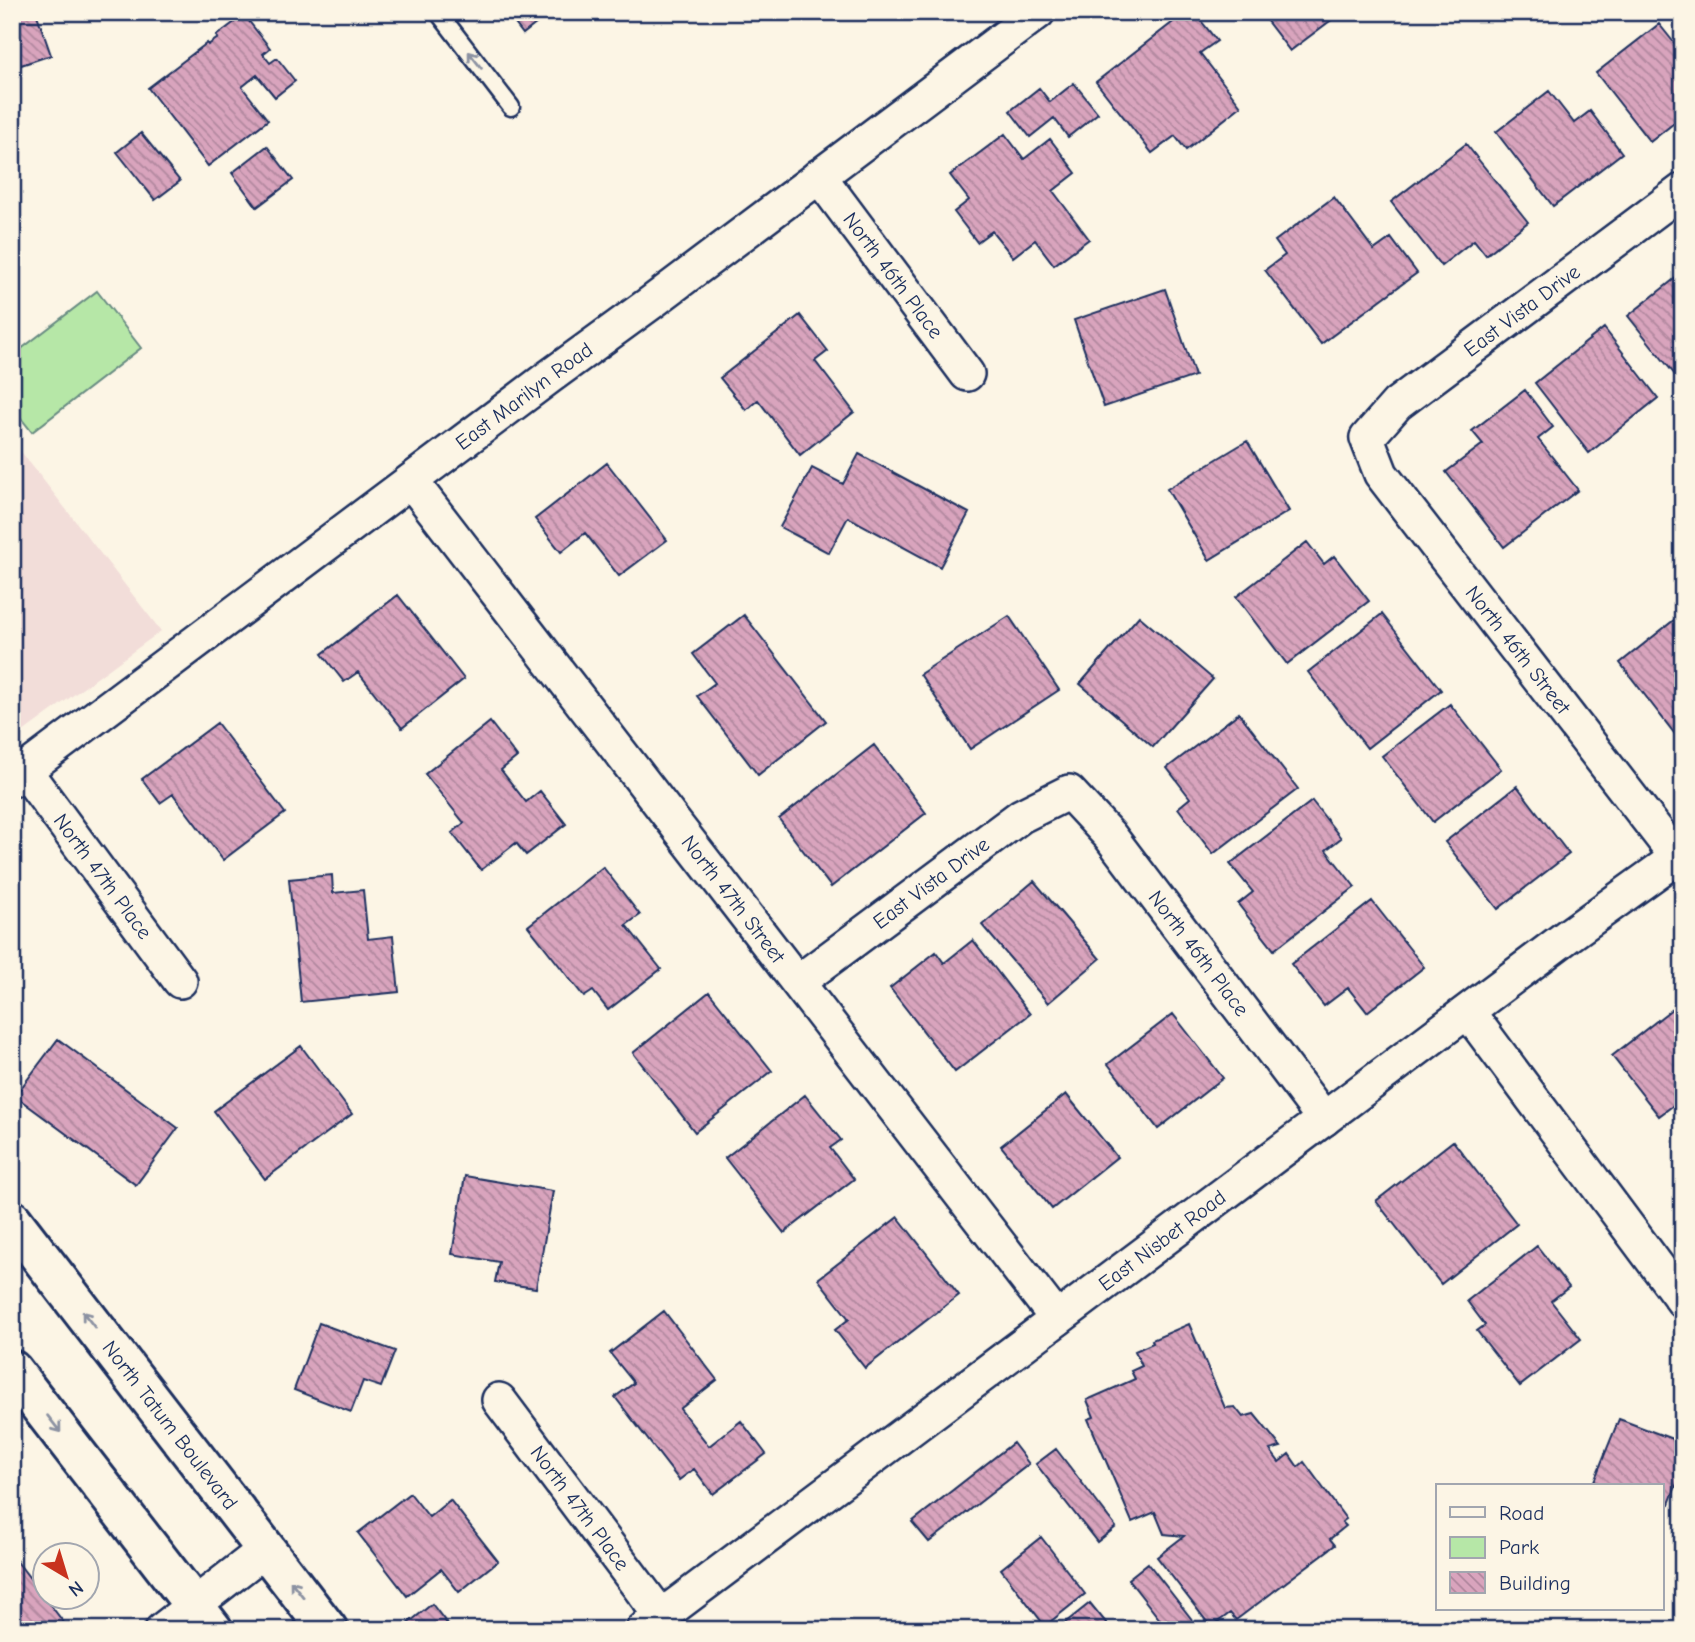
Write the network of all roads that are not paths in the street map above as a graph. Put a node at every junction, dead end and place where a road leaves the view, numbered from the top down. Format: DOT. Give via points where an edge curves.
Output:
graph roads {
  1 [pos="438,12"];
  2 [pos="1038,12"];
  3 [pos="511,107"];
  4 [pos="819,176"];
  5 [pos="1683,190"];
  6 [pos="967,374"];
  7 [pos="1367,438"];
  8 [pos="411,481"];
  9 [pos="19,776"];
  10 [pos="1069,792"];
  11 [pos="1680,855"];
  12 [pos="180,981"];
  13 [pos="798,982"];
  14 [pos="1468,1012"];
  15 [pos="1324,1119"];
  16 [pos="12,1220"];
  17 [pos="1683,1301"];
  18 [pos="1057,1319"];
  19 [pos="12,1370"];
  20 [pos="499,1400"];
  21 [pos="266,1549"];
  22 [pos="203,1617"];
  23 [pos="652,1623"];
  24 [pos="162,1630"];
  25 [pos="328,1630"];
  3 -- 1 [label="lane, one-way"];
  2 -- 4 [label="street, East Marilyn Road"];
  4 -- 6 [label="street, North 46th Place"];
  4 -- 8 [label="street, East Marilyn Road"];
  5 -- 7 [label="street, East Vista Drive" via="1397,404"];
  7 -- 11 [label="street, North 46th Street" via="1381,474"];
  8 -- 9 [label="street, East Marilyn Road"];
  8 -- 13 [label="street, North 47th Street"];
  9 -- 12 [label="street, North 47th Place"];
  10 -- 13 [label="street, East Vista Drive" via="1021,816"];
  10 -- 15 [label="street, North 46th Place" via="1110,836"];
  11 -- 14 [label="street, East Nisbet Road"];
  13 -- 18 [label="street, North 47th Street"];
  14 -- 15 [label="street, East Nisbet Road"];
  14 -- 17 [label="street"];
  15 -- 18 [label="street, East Nisbet Road"];
  21 -- 16 [label="main road, North Tatum Boulevard, one-way"];
  18 -- 23 [label="street, East Nisbet Road"];
  19 -- 22 [label="main road, one-way"];
  20 -- 23 [label="street, North 47th Place"];
  21 -- 22 [label="street"];
  25 -- 21 [label="main road, North Tatum Boulevard, one-way"];
  22 -- 24 [label="street"];
}
